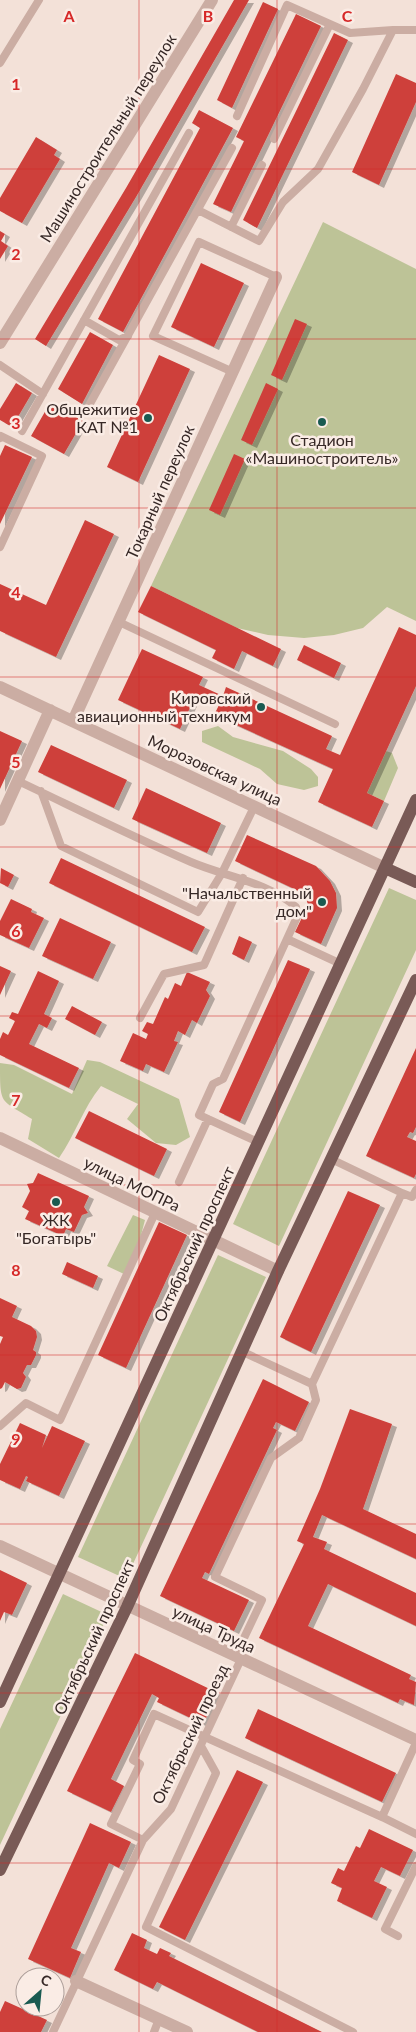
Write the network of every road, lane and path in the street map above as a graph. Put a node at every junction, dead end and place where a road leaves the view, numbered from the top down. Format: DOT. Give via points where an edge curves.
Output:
graph roads {
  1 [pos="39,0"];
  2 [pos="212,0"];
  3 [pos="330,24"];
  4 [pos="393,30"];
  5 [pos="416,30"];
  6 [pos="0,64"];
  7 [pos="236,116"];
  8 [pos="189,133"];
  9 [pos="274,139"];
  10 [pos="232,148"];
  11 [pos="262,165"];
  12 [pos="198,210"];
  13 [pos="231,227"];
  14 [pos="276,276"];
  15 [pos="84,320"];
  16 [pos="128,336"];
  17 [pos="0,343"];
  18 [pos="0,365"];
  19 [pos="233,372"];
  20 [pos="43,394"];
  21 [pos="87,409"];
  22 [pos="22,431"];
  23 [pos="0,438"];
  24 [pos="0,547"];
  25 [pos="119,622"];
  26 [pos="0,687"];
  27 [pos="50,710"];
  28 [pos="73,721"];
  29 [pos="335,724"];
  30 [pos="18,781"];
  31 [pos="41,792"];
  32 [pos="416,800"];
  33 [pos="254,807"];
  34 [pos="0,820"];
  35 [pos="385,868"];
  36 [pos="222,872"];
  37 [pos="243,878"];
  38 [pos="416,882"];
  39 [pos="287,939"];
  40 [pos="341,964"];
  41 [pos="416,980"];
  42 [pos="140,1018"];
  43 [pos="208,1119"];
  44 [pos="0,1138"];
  45 [pos="258,1142"];
  46 [pos="331,1159"];
  47 [pos="179,1182"];
  48 [pos="416,1190"];
  49 [pos="402,1192"];
  50 [pos="155,1213"];
  51 [pos="213,1240"];
  52 [pos="278,1271"];
  53 [pos="241,1351"];
  54 [pos="312,1384"];
  55 [pos="0,1426"];
  56 [pos="0,1546"];
  57 [pos="59,1574"];
  58 [pos="128,1607"];
  59 [pos="238,1658"];
  60 [pos="0,1702"];
  61 [pos="205,1736"];
  62 [pos="416,1741"];
  63 [pos="200,1746"];
  64 [pos="382,1817"];
  65 [pos="416,1834"];
  66 [pos="143,1840"];
  67 [pos="416,1866"];
  68 [pos="0,1870"];
  69 [pos="398,1936"];
  70 [pos="76,1980"];
  71 [pos="159,2019"];
  72 [pos="52,2032"];
  73 [pos="154,2032"];
  74 [pos="186,2032"];
  75 [pos="353,2032"];
  1 -- 6 [label="lane"];
  2 -- 17 [label="street, Машиностроительный переулок"];
  3 -- 4 [label="lane" via="350,33"];
  3 -- 7 [label="lane" via="287,5"];
  3 -- 9 [label="lane"];
  4 -- 5 [label="lane"];
  4 -- 13 [label="lane" via="318,169 283,202 259,241"];
  8 -- 15 [label="lane"];
  10 -- 12 [label="lane"];
  11 -- 13 [label="lane"];
  12 -- 13 [label="lane"];
  12 -- 16 [label="lane"];
  14 -- 19 [label="street, Токарный переулок"];
  14 -- 19 [label="lane" via="198,242 153,336"];
  15 -- 16 [label="lane" via="119,340"];
  15 -- 20 [label="lane"];
  16 -- 21 [label="lane"];
  18 -- 20 [label="lane"];
  19 -- 25 [label="street, Токарный переулок"];
  20 -- 22 [label="lane"];
  23 -- 24 [label="lane" via="42,456"];
  25 -- 28 [label="street, Токарный переулок"];
  25 -- 29 [label="lane"];
  26 -- 27 [label="street, Морозовская улица"];
  27 -- 28 [label="street, Морозовская улица"];
  27 -- 30 [label="street"];
  28 -- 33 [label="street, Морозовская улица"];
  30 -- 31 [label="lane"];
  30 -- 34 [label="street"];
  31 -- 36 [label="lane" via="192,862"];
  31 -- 36 [label="lane" via="61,846 198,912"];
  32 -- 35 [label="main road, Октябрьский проспект"];
  33 -- 35 [label="street, Морозовская улица"];
  33 -- 36 [label="lane"];
  35 -- 38 [label="main road, Морозовская улица"];
  35 -- 40 [label="main road, Октябрьский проспект"];
  36 -- 37 [label="lane"];
  37 -- 39 [label="lane" via="285,898 296,907 297,917"];
  37 -- 42 [label="lane" via="204,965 164,974"];
  39 -- 40 [label="lane"];
  39 -- 43 [label="lane" via="223,1079 213,1084 199,1115"];
  40 -- 45 [label="main road, Октябрьский проспект"];
  41 -- 46 [label="main road, Октябрьский проспект"];
  43 -- 45 [label="lane"];
  43 -- 47 [label="lane"];
  44 -- 50 [label="street, улица МОПРа"];
  45 -- 51 [label="main road, Октябрьский проспект"];
  46 -- 49 [label="lane"];
  46 -- 52 [label="main road, Октябрьский проспект"];
  48 -- 49 [label="lane" via="412,1197"];
  49 -- 54 [label="lane"];
  50 -- 51 [label="street, улица МОПРа"];
  50 -- 55 [label="lane" via="60,1420 26,1403"];
  51 -- 52 [label="street, улица МОПРа"];
  51 -- 57 [label="main road, Октябрьский проспект"];
  52 -- 53 [label="main road, Октябрьский проспект"];
  53 -- 54 [label="lane"];
  53 -- 58 [label="main road, Октябрьский проспект"];
  54 -- 59 [label="lane, Октябрьский проезд" via="316,1400 299,1438 271,1458 215,1577 262,1600"];
  56 -- 57 [label="street, улица Труда"];
  57 -- 58 [label="street, улица Труда"];
  57 -- 60 [label="main road, Октябрьский проспект"];
  58 -- 59 [label="street, улица Труда"];
  58 -- 68 [label="main road, Октябрьский проспект"];
  59 -- 61 [label="lane, Октябрьский проезд"];
  59 -- 62 [label="street, улица Труда"];
  61 -- 63 [label="lane, Октябрьский проезд"];
  61 -- 64 [label="lane"];
  61 -- 66 [label="lane" via="154,1714 133,1760 140,1764 110,1824"];
  62 -- 64 [label="lane"];
  63 -- 66 [label="lane, Октябрьский проезд" via="171,1809"];
  63 -- 75 [label="lane" via="216,1773 146,1927"];
  64 -- 65 [label="lane"];
  66 -- 70 [label="lane, Октябрьский проезд"];
  67 -- 69 [label="lane" via="385,1929"];
  70 -- 71 [label="street"];
  70 -- 72 [label="lane, Октябрьский проезд"];
  71 -- 73 [label="lane"];
  71 -- 74 [label="street"];
}
